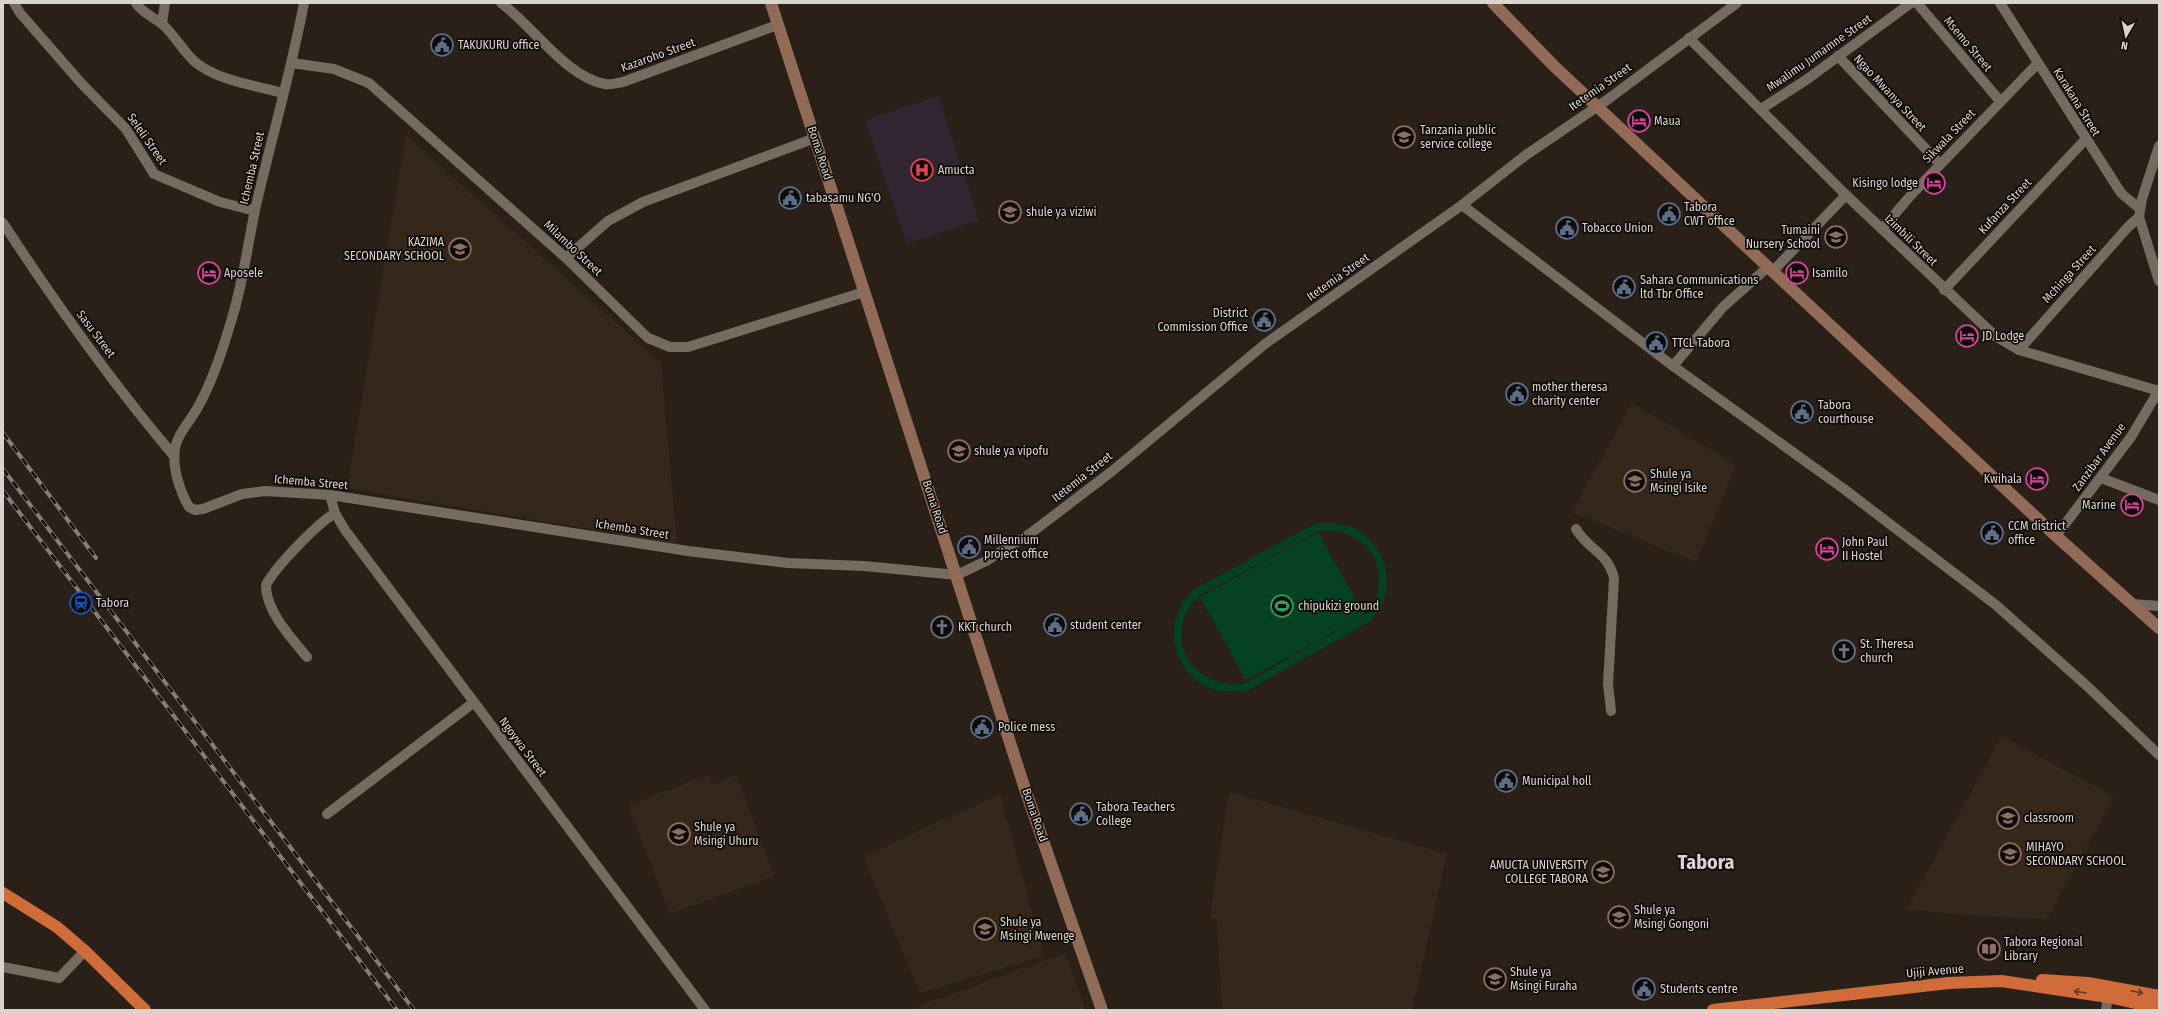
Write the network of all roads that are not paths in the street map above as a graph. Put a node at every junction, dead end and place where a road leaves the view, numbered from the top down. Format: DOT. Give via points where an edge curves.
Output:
graph roads {
  1 [pos="14,3"];
  2 [pos="136,3"];
  3 [pos="165,3"];
  4 [pos="304,3"];
  5 [pos="501,3"];
  6 [pos="771,3"];
  7 [pos="1493,3"];
  8 [pos="1737,3"];
  9 [pos="1911,3"];
  10 [pos="1917,3"];
  11 [pos="2000,3"];
  12 [pos="162,24"];
  13 [pos="777,25"];
  14 [pos="1689,38"];
  15 [pos="1838,56"];
  16 [pos="292,63"];
  17 [pos="2038,63"];
  18 [pos="283,93"];
  19 [pos="2000,101"];
  20 [pos="1598,106"];
  21 [pos="1761,109"];
  22 [pos="815,138"];
  23 [pos="2085,140"];
  24 [pos="2159,146"];
  25 [pos="1940,164"];
  26 [pos="1846,195"];
  27 [pos="1462,205"];
  28 [pos="255,211"];
  29 [pos="2139,213"];
  30 [pos="3,223"];
  31 [pos="1882,229"];
  32 [pos="566,258"];
  33 [pos="1770,270"];
  34 [pos="2159,281"];
  35 [pos="1944,290"];
  36 [pos="864,292"];
  37 [pos="2019,350"];
  38 [pos="1673,366"];
  39 [pos="2159,390"];
  40 [pos="174,456"];
  41 [pos="2101,478"];
  42 [pos="330,495"];
  43 [pos="2159,500"];
  44 [pos="335,513"];
  45 [pos="1576,529"];
  46 [pos="2056,536"];
  47 [pos="957,575"];
  48 [pos="2133,604"];
  49 [pos="2159,606"];
  50 [pos="2159,628"];
  51 [pos="307,657"];
  52 [pos="473,703"];
  53 [pos="1610,711"];
  54 [pos="2159,755"];
  55 [pos="328,814"];
  56 [pos="3,893"];
  57 [pos="85,951"];
  58 [pos="3,967"];
  59 [pos="2109,991"];
  60 [pos="2159,996"];
  61 [pos="2159,1008"];
  62 [pos="145,1010"];
  63 [pos="705,1010"];
  64 [pos="1102,1010"];
  65 [pos="1713,1010"];
  66 [pos="2106,1010"];
  1 -- 28 [label="street, Seleli Street" via="77,78 126,129 154,174 220,202"];
  2 -- 12 [label="street" via="150,17"];
  3 -- 12 [label="street"];
  4 -- 16 [label="street, Ichemba Street"];
  5 -- 13 [label="street, Kazaroho Street" via="529,26 566,63 591,80 606,84 623,82"];
  6 -- 13 [label="main road, Boma Road"];
  7 -- 20 [label="main road" via="1554,66"];
  8 -- 14 [label="street, Itetemia Street"];
  9 -- 15 [label="street, Mwalimu Jumamne Street"];
  10 -- 19 [label="street, Msemo Street"];
  11 -- 17 [label="street, Karakana Street"];
  12 -- 18 [label="street" via="189,56 208,70"];
  13 -- 22 [label="main road, Boma Road"];
  14 -- 20 [label="street, Itetemia Street"];
  14 -- 21 [label="street, Izimbili Street"];
  15 -- 21 [label="street, Mwalimu Jumamne Street"];
  15 -- 25 [label="street, Ngao Mwanya Street"];
  16 -- 18 [label="street, Ichemba Street"];
  16 -- 32 [label="street, Milambo Street" via="334,69 369,83"];
  17 -- 19 [label="street, Sikwala Street"];
  17 -- 23 [label="street, Karakana Street"];
  18 -- 28 [label="street, Ichemba Street"];
  19 -- 25 [label="street, Sikwala Street"];
  20 -- 27 [label="street, Itetemia Street" via="1526,155"];
  20 -- 33 [label="main road"];
  21 -- 26 [label="street, Izimbili Street"];
  22 -- 32 [label="street" via="643,202 608,221"];
  22 -- 36 [label="main road, Boma Road"];
  23 -- 29 [label="street, Karakana Street" via="2121,193"];
  23 -- 35 [label="street, Kufanza Street"];
  24 -- 29 [label="street"];
  25 -- 31 [label="street, Sikwala Street"];
  26 -- 31 [label="street, Izimbili Street"];
  26 -- 33 [label="street"];
  27 -- 38 [label="street"];
  27 -- 47 [label="street, Itetemia Street" via="1265,344 1031,533 986,561"];
  28 -- 40 [label="street, Ichemba Street" via="239,299 218,364 198,407 181,434"];
  29 -- 34 [label="street"];
  29 -- 37 [label="street, Mchinga Street"];
  30 -- 40 [label="street, Sasu Street" via="48,290 147,424"];
  31 -- 35 [label="street, Izimbili Street"];
  32 -- 36 [label="street, Milambo Street" via="648,338 670,347 688,347"];
  33 -- 38 [label="street" via="1723,307"];
  33 -- 46 [label="main road"];
  35 -- 37 [label="street, Izimbili Street" via="1995,336"];
  36 -- 47 [label="main road, Boma Road"];
  37 -- 39 [label="street, Izimbili Street"];
  38 -- 54 [label="street" via="1844,489 1996,605 2087,686"];
  39 -- 41 [label="street, Zanzibar Avenue" via="2131,437"];
  40 -- 42 [label="street, Ichemba Street" via="187,504 195,510 242,494 265,491"];
  41 -- 43 [label="street"];
  41 -- 46 [label="street, Zanzibar Avenue"];
  42 -- 44 [label="street, Ngoywa Street"];
  42 -- 47 [label="street, Ichemba Street" via="688,551 788,563 864,566"];
  44 -- 51 [label="street" via="309,534 266,585 268,599 282,627"];
  44 -- 52 [label="street, Ngoywa Street"];
  45 -- 53 [label="street" via="1579,535 1608,562 1614,578 1608,684"];
  46 -- 48 [label="main road"];
  47 -- 64 [label="main road, Boma Road" via="1025,789"];
  48 -- 49 [label="street"];
  48 -- 50 [label="main road"];
  52 -- 55 [label="street"];
  52 -- 63 [label="street, Ngoywa Street"];
  56 -- 57 [label="highway" via="57,927"];
  57 -- 58 [label="street" via="59,978"];
  57 -- 62 [label="highway"];
  59 -- 60 [label="highway, one-way"];
  59 -- 61 [label="highway, Ujiji Avenue"];
  59 -- 65 [label="highway, Ujiji Avenue" via="2001,981 1949,983"];
  59 -- 66 [label="street"];
}
